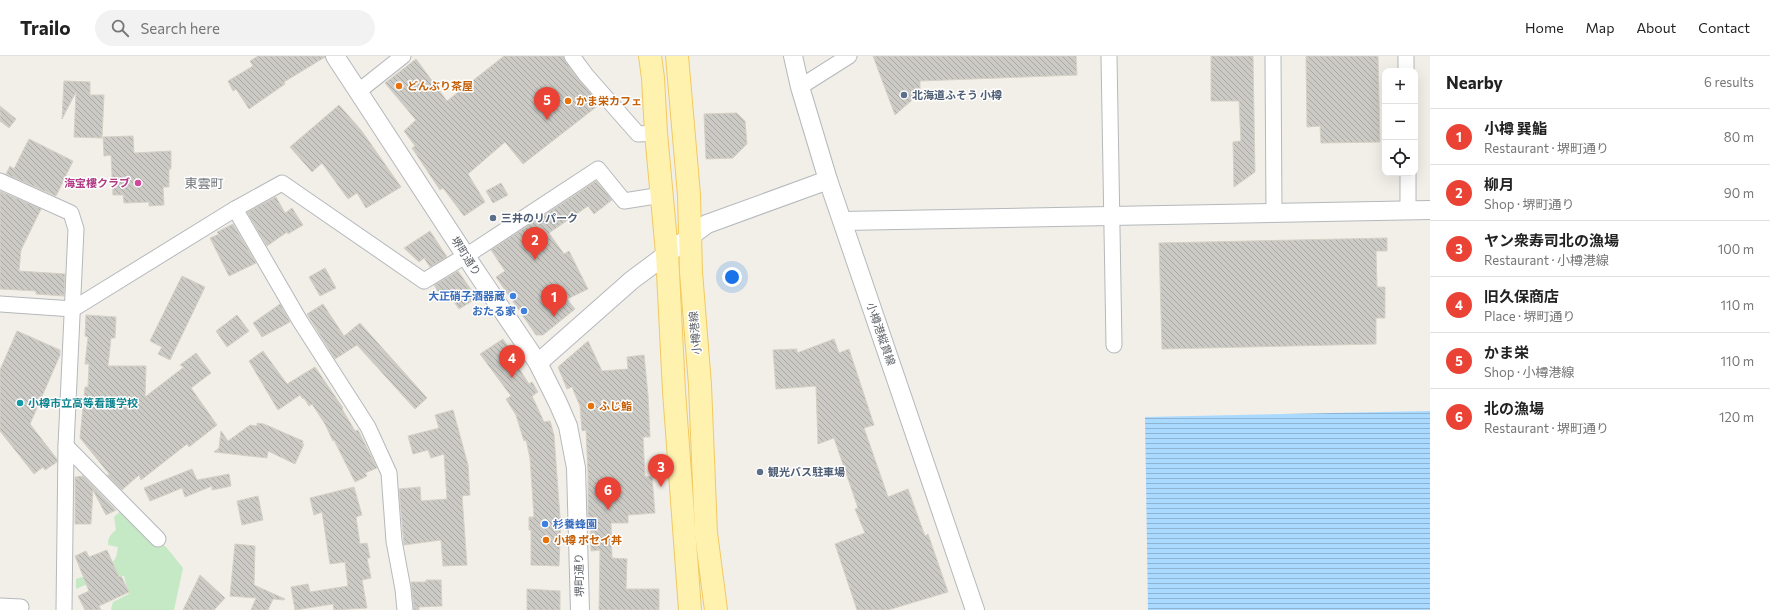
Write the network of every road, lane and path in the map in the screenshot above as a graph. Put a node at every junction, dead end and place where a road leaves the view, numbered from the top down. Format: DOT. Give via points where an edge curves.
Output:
graph roads {
  1 [pos="335,56"];
  2 [pos="402,56"];
  3 [pos="572,56"];
  4 [pos="650,56"];
  5 [pos="677,56"];
  6 [pos="794,56"];
  7 [pos="849,56"];
  8 [pos="1109,56"];
  9 [pos="1273,56"];
  10 [pos="1406,56"];
  11 [pos="1406,68"];
  12 [pos="800,87"];
  13 [pos="359,91"];
  14 [pos="656,133"];
  15 [pos="1408,176"];
  16 [pos="828,180"];
  17 [pos="0,181"];
  18 [pos="662,194"];
  19 [pos="235,209"];
  20 [pos="1408,210"];
  21 [pos="1430,210"];
  22 [pos="1274,213"];
  23 [pos="1112,216"];
  24 [pos="843,221"];
  25 [pos="690,235"];
  26 [pos="667,253"];
  27 [pos="466,255"];
  28 [pos="0,304"];
  29 [pos="73,309"];
  30 [pos="1114,345"];
  31 [pos="538,363"];
  32 [pos="66,446"];
  33 [pos="158,539"];
  34 [pos="0,606"];
  35 [pos="21,607"];
  36 [pos="64,610"];
  37 [pos="405,610"];
  38 [pos="580,610"];
  39 [pos="690,610"];
  40 [pos="716,610"];
  41 [pos="975,610"];
  1 -- 13 [label="street, 堺町通り"];
  2 -- 13 [label="street"];
  3 -- 14 [label="street" via="638,134"];
  4 -- 14 [label="main road"];
  5 -- 25 [label="main road, 小樽港線" via="690,195"];
  6 -- 12 [label="street, 小樽港縦貫線"];
  7 -- 12 [label="street"];
  8 -- 23 [label="street"];
  9 -- 22 [label="street"];
  10 -- 11 [label="street"];
  12 -- 16 [label="street, 小樽港縦貫線"];
  13 -- 27 [label="street, 堺町通り"];
  14 -- 18 [label="main road"];
  15 -- 20 [label="street"];
  16 -- 24 [label="street, 小樽港縦貫線"];
  16 -- 25 [label="street" via="707,224"];
  17 -- 29 [label="street" via="70,213 76,229"];
  18 -- 26 [label="main road"];
  18 -- 27 [label="street" via="624,201 598,169"];
  19 -- 27 [label="street" via="282,183 424,281"];
  19 -- 29 [label="street"];
  19 -- 37 [label="street" via="300,322 368,427 389,473 394,542"];
  20 -- 21 [label="street"];
  20 -- 22 [label="street"];
  22 -- 23 [label="street"];
  23 -- 24 [label="street"];
  23 -- 30 [label="street"];
  24 -- 41 [label="street, 小樽港縦貫線"];
  25 -- 26 [label="street"];
  25 -- 40 [label="main road, 小樽港線" via="706,533"];
  26 -- 31 [label="street" via="632,280"];
  26 -- 39 [label="main road"];
  27 -- 31 [label="street, 堺町通り"];
  28 -- 29 [label="street"];
  29 -- 32 [label="street"];
  31 -- 38 [label="street, 堺町通り" via="568,426 573,451"];
  32 -- 33 [label="street"];
  32 -- 36 [label="street"];
  34 -- 35 [label="street"];
}
